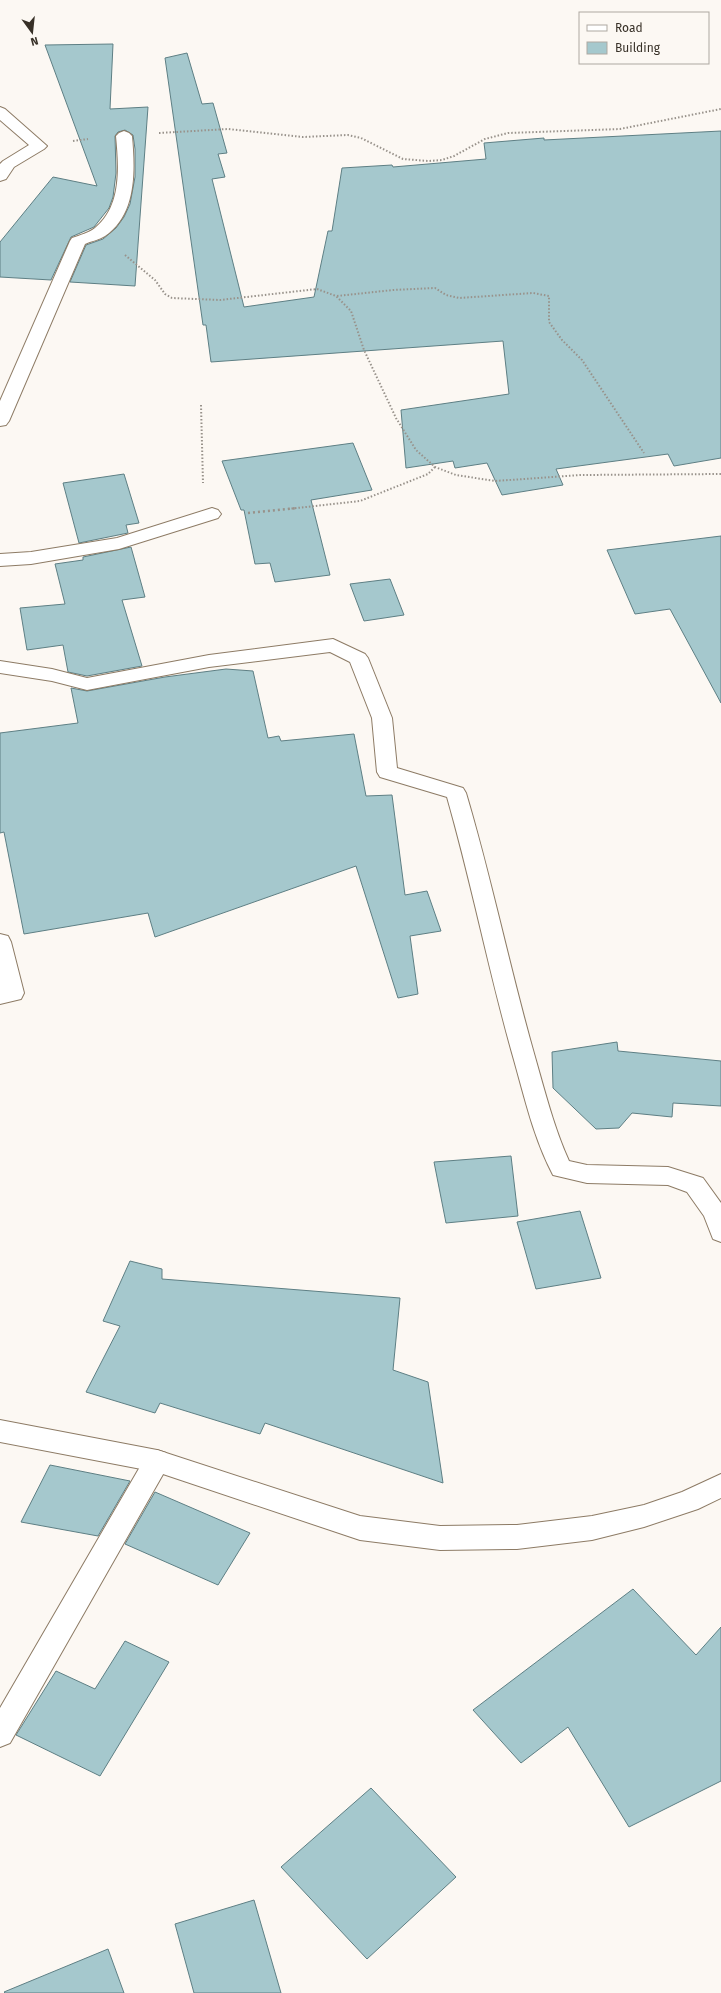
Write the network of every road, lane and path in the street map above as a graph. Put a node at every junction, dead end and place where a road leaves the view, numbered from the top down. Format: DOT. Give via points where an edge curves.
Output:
graph roads {
  1 [pos="721,109"];
  2 [pos="0,112"];
  3 [pos="124,136"];
  4 [pos="39,146"];
  5 [pos="0,176"];
  6 [pos="78,241"];
  7 [pos="336,296"];
  8 [pos="201,405"];
  9 [pos="0,421"];
  10 [pos="644,453"];
  11 [pos="435,467"];
  12 [pos="721,474"];
  13 [pos="212,514"];
  14 [pos="0,560"];
  15 [pos="0,667"];
  16 [pos="0,942"];
  17 [pos="0,996"];
  18 [pos="721,1232"];
  19 [pos="0,1431"];
  20 [pos="157,1461"];
  21 [pos="721,1486"];
  22 [pos="0,1734"];
  1 -- 3 [label="path" via="614,130 508,133 485,139 454,156 428,161 403,159 361,138 348,135 291,136 228,129"];
  2 -- 4 [label="street"];
  3 -- 4 [label="path"];
  3 -- 6 [label="street" via="127,166 122,201 112,220 100,232"];
  4 -- 5 [label="street" via="8,164"];
  6 -- 7 [label="path" via="106,242 130,258 172,298 193,301 220,300 316,289"];
  6 -- 9 [label="street"];
  7 -- 10 [label="path" via="435,288 446,295 459,298 533,293 548,296 549,322 582,360"];
  7 -- 11 [label="path" via="352,311 364,350 396,418 416,450"];
  8 -- 13 [label="path" via="202,467 206,504"];
  11 -- 12 [label="path" via="456,475 495,480"];
  11 -- 13 [label="path" via="428,474 360,501 243,514"];
  13 -- 14 [label="street" via="119,543 31,558"];
  15 -- 18 [label="street" via="52,675 87,684 209,661 333,645 358,658 382,718 388,772 456,793 472,846 522,1049 549,1144 561,1168 587,1174 668,1176 695,1185 715,1213"];
  16 -- 17 [label="street" via="13,994"];
  19 -- 20 [label="street"];
  20 -- 21 [label="street" via="360,1528 440,1538 517,1537 592,1528 689,1502"];
  20 -- 22 [label="street"];
}
